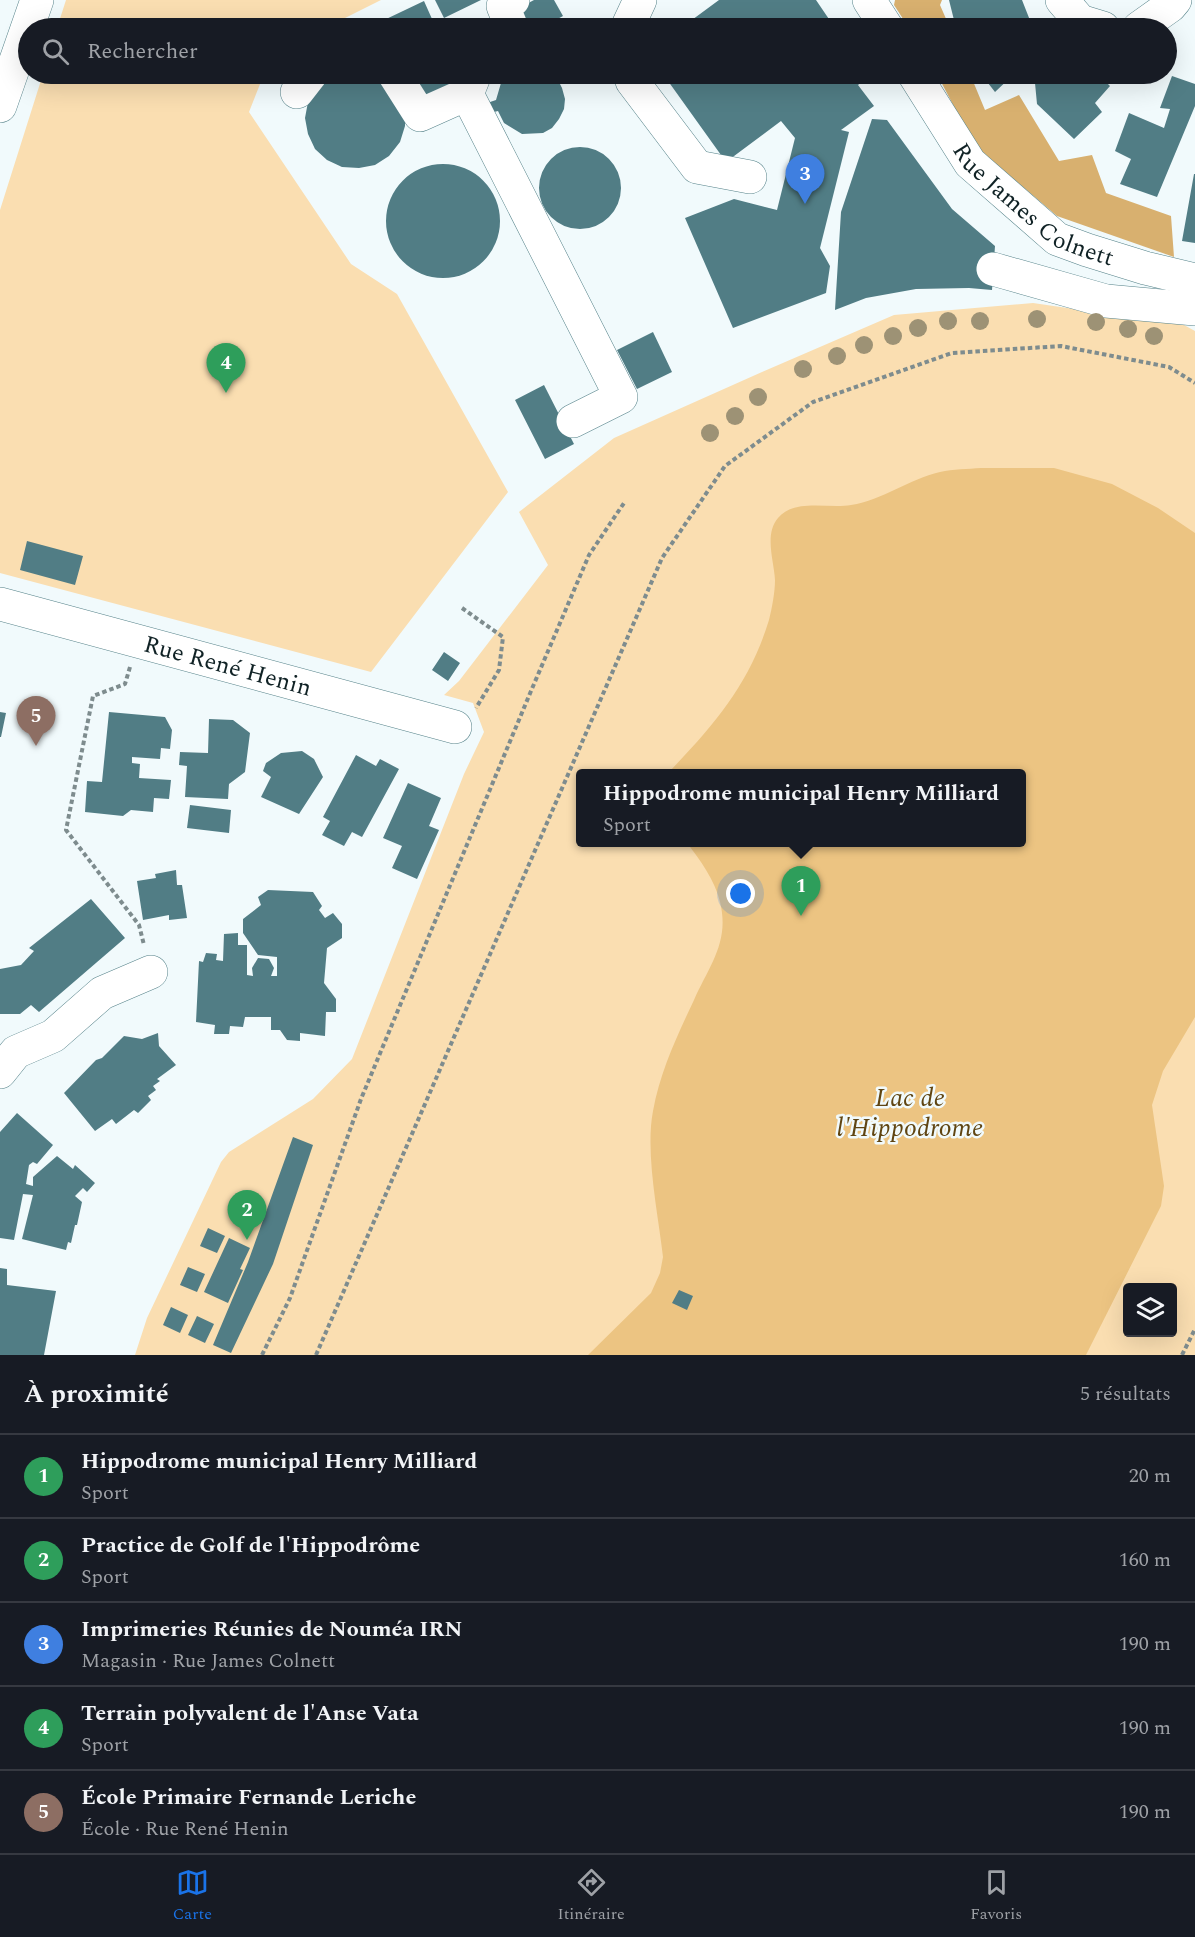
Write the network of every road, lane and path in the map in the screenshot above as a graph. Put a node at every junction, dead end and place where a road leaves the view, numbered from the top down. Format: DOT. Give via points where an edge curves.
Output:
graph roads {
  1 [pos="37,0"];
  2 [pos="513,0"];
  3 [pos="640,0"];
  4 [pos="869,0"];
  5 [pos="1062,0"];
  6 [pos="1175,0"];
  7 [pos="31,18"];
  8 [pos="508,18"];
  9 [pos="632,18"];
  10 [pos="881,18"];
  11 [pos="1077,18"];
  12 [pos="1153,18"];
  13 [pos="18,54"];
  14 [pos="400,84"];
  15 [pos="471,84"];
  16 [pos="634,84"];
  17 [pos="920,84"];
  18 [pos="0,106"];
  19 [pos="750,177"];
  20 [pos="993,269"];
  21 [pos="1195,280"];
  22 [pos="1195,309"];
  23 [pos="1195,382"];
  24 [pos="573,421"];
  25 [pos="624,503"];
  26 [pos="0,604"];
  27 [pos="462,608"];
  28 [pos="138,641"];
  29 [pos="455,727"];
  30 [pos="151,972"];
  31 [pos="5,1058"];
  32 [pos="1195,1329"];
  33 [pos="262,1355"];
  34 [pos="316,1355"];
  35 [pos="1182,1355"];
  1 -- 7 [label="street"];
  2 -- 8 [label="street" via="503,6"];
  3 -- 9 [label="street"];
  4 -- 10 [label="street"];
  5 -- 11 [label="street"];
  6 -- 12 [label="street"];
  13 -- 18 [label="street"];
  14 -- 15 [label="street" via="420,115"];
  15 -- 24 [label="street" via="621,397"];
  16 -- 19 [label="street" via="697,167"];
  17 -- 21 [label="street, Rue James Colnett" via="970,163 1057,239"];
  20 -- 22 [label="street" via="1106,300"];
  23 -- 34 [label="path" via="1169,367 1060,346 952,353 813,402 725,466 662,558"];
  25 -- 33 [label="path" via="589,555 361,1099 290,1298"];
  26 -- 28 [label="street, Rue René Henin"];
  27 -- 29 [label="path" via="503,637 499,670 475,709"];
  28 -- 29 [label="street, Rue René Henin"];
  28 -- 30 [label="path" via="125,684 93,696 66,830 139,925"];
  30 -- 31 [label="street" via="102,993 53,1036"];
  32 -- 35 [label="path"];
}
